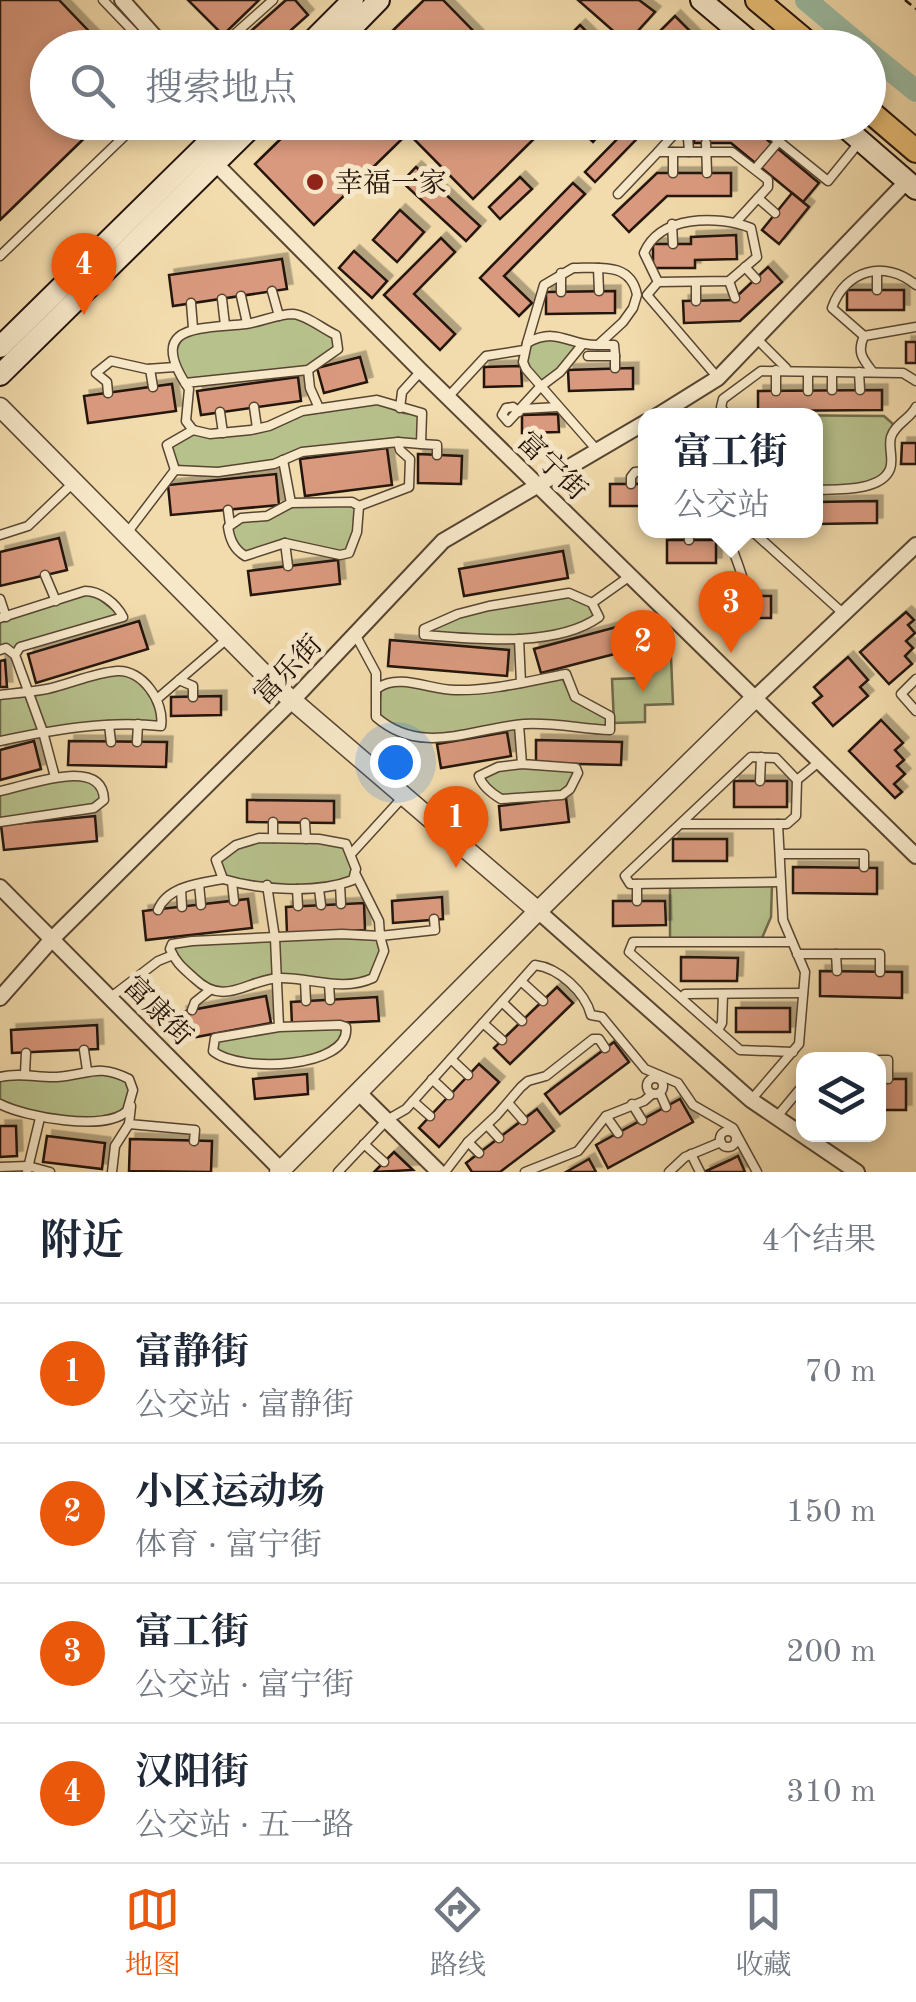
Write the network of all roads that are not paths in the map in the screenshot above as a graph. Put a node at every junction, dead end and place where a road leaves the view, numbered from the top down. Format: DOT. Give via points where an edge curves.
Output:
graph roads {
  1 [pos="103,0"];
  2 [pos="122,0"];
  3 [pos="273,0"];
  4 [pos="353,0"];
  5 [pos="379,0"];
  6 [pos="701,0"];
  7 [pos="741,0"];
  8 [pos="758,0"];
  9 [pos="132,30"];
  10 [pos="149,30"];
  11 [pos="240,30"];
  12 [pos="323,30"];
  13 [pos="350,30"];
  14 [pos="735,30"];
  15 [pos="775,30"];
  16 [pos="793,30"];
  17 [pos="886,109"];
  18 [pos="886,125"];
  19 [pos="916,134"];
  20 [pos="120,140"];
  21 [pos="218,140"];
  22 [pos="231,140"];
  23 [pos="669,140"];
  24 [pos="688,140"];
  25 [pos="777,140"];
  26 [pos="779,142"];
  27 [pos="860,142"];
  28 [pos="706,148"];
  29 [pos="916,151"];
  30 [pos="658,152"];
  31 [pos="673,152"];
  32 [pos="689,152"];
  33 [pos="208,156"];
  34 [pos="755,169"];
  35 [pos="640,172"];
  36 [pos="673,174"];
  37 [pos="706,174"];
  38 [pos="649,181"];
  39 [pos="911,185"];
  40 [pos="632,198"];
  41 [pos="758,198"];
  42 [pos="776,213"];
  43 [pos="711,222"];
  44 [pos="736,222"];
  45 [pos="672,224"];
  46 [pos="712,236"];
  47 [pos="673,244"];
  48 [pos="0,256"];
  49 [pos="746,267"];
  50 [pos="598,268"];
  51 [pos="561,273"];
  52 [pos="877,273"];
  53 [pos="756,278"];
  54 [pos="730,281"];
  55 [pos="658,282"];
  56 [pos="696,282"];
  57 [pos="916,285"];
  58 [pos="878,290"];
  59 [pos="598,291"];
  60 [pos="272,292"];
  61 [pos="561,292"];
  62 [pos="241,296"];
  63 [pos="735,298"];
  64 [pos="222,299"];
  65 [pos="696,301"];
  66 [pos="190,304"];
  67 [pos="279,316"];
  68 [pos="246,324"];
  69 [pos="225,325"];
  70 [pos="193,328"];
  71 [pos="916,328"];
  72 [pos="864,336"];
  73 [pos="758,340"];
  74 [pos="592,345"];
  75 [pos="0,346"];
  76 [pos="526,346"];
  77 [pos="338,349"];
  78 [pos="502,352"];
  79 [pos="588,356"];
  80 [pos="602,356"];
  81 [pos="615,356"];
  82 [pos="340,362"];
  83 [pos="175,366"];
  84 [pos="502,366"];
  85 [pos="150,368"];
  86 [pos="615,368"];
  87 [pos="308,370"];
  88 [pos="589,370"];
  89 [pos="776,370"];
  90 [pos="788,370"];
  91 [pos="422,371"];
  92 [pos="872,371"];
  93 [pos="808,372"];
  94 [pos="859,372"];
  95 [pos="832,373"];
  96 [pos="0,375"];
  97 [pos="718,378"];
  98 [pos="916,381"];
  99 [pos="186,384"];
  100 [pos="152,387"];
  101 [pos="540,387"];
  102 [pos="808,390"];
  103 [pos="832,390"];
  104 [pos="860,390"];
  105 [pos="776,391"];
  106 [pos="108,393"];
  107 [pos="448,397"];
  108 [pos="286,403"];
  109 [pos="558,406"];
  110 [pos="254,408"];
  111 [pos="318,408"];
  112 [pos="400,408"];
  113 [pos="671,408"];
  114 [pos="722,408"];
  115 [pos="220,412"];
  116 [pos="915,414"];
  117 [pos="3,416"];
  118 [pos="291,417"];
  119 [pos="638,426"];
  120 [pos="258,428"];
  121 [pos="194,430"];
  122 [pos="223,433"];
  123 [pos="398,442"];
  124 [pos="421,444"];
  125 [pos="596,449"];
  126 [pos="437,455"];
  127 [pos="283,460"];
  128 [pos="175,470"];
  129 [pos="638,471"];
  130 [pos="76,481"];
  131 [pos="538,484"];
  132 [pos="631,484"];
  133 [pos="380,486"];
  134 [pos="840,489"];
  135 [pos="350,490"];
  136 [pos="823,490"];
  137 [pos="382,499"];
  138 [pos="840,502"];
  139 [pos="291,503"];
  140 [pos="355,504"];
  141 [pos="258,507"];
  142 [pos="228,510"];
  143 [pos="259,518"];
  144 [pos="230,526"];
  145 [pos="126,533"];
  146 [pos="0,535"];
  147 [pos="727,538"];
  148 [pos="759,538"];
  149 [pos="284,544"];
  150 [pos="916,545"];
  151 [pos="320,550"];
  152 [pos="256,555"];
  153 [pos="321,562"];
  154 [pos="288,566"];
  155 [pos="260,570"];
  156 [pos="45,575"];
  157 [pos="630,576"];
  158 [pos="746,596"];
  159 [pos="0,599"];
  160 [pos="56,601"];
  161 [pos="592,603"];
  162 [pos="845,615"];
  163 [pos="3,618"];
  164 [pos="355,634"];
  165 [pos="228,638"];
  166 [pos="518,640"];
  167 [pos="0,650"];
  168 [pos="15,655"];
  169 [pos="916,679"];
  170 [pos="178,680"];
  171 [pos="522,683"];
  172 [pos="378,688"];
  173 [pos="28,691"];
  174 [pos="0,695"];
  175 [pos="193,697"];
  176 [pos="157,699"];
  177 [pos="754,699"];
  178 [pos="292,701"];
  179 [pos="916,711"];
  180 [pos="138,724"];
  181 [pos="519,725"];
  182 [pos="110,726"];
  183 [pos="88,728"];
  184 [pos="44,732"];
  185 [pos="0,741"];
  186 [pos="88,741"];
  187 [pos="111,742"];
  188 [pos="137,742"];
  189 [pos="760,757"];
  190 [pos="820,761"];
  191 [pos="522,764"];
  192 [pos="55,777"];
  193 [pos="797,780"];
  194 [pos="760,781"];
  195 [pos="0,791"];
  196 [pos="403,797"];
  197 [pos="0,822"];
  198 [pos="273,822"];
  199 [pos="305,822"];
  200 [pos="682,824"];
  201 [pos="700,824"];
  202 [pos="778,824"];
  203 [pos="273,838"];
  204 [pos="306,838"];
  205 [pos="699,839"];
  206 [pos="351,854"];
  207 [pos="780,854"];
  208 [pos="811,854"];
  209 [pos="916,856"];
  210 [pos="811,867"];
  211 [pos="864,867"];
  212 [pos="355,874"];
  213 [pos="228,880"];
  214 [pos="780,882"];
  215 [pos="199,884"];
  216 [pos="637,884"];
  217 [pos="267,885"];
  218 [pos="340,885"];
  219 [pos="0,888"];
  220 [pos="181,889"];
  221 [pos="297,889"];
  222 [pos="319,889"];
  223 [pos="234,901"];
  224 [pos="638,902"];
  225 [pos="341,904"];
  226 [pos="201,905"];
  227 [pos="321,905"];
  228 [pos="298,906"];
  229 [pos="182,907"];
  230 [pos="158,910"];
  231 [pos="538,910"];
  232 [pos="434,920"];
  233 [pos="380,936"];
  234 [pos="53,938"];
  235 [pos="274,938"];
  236 [pos="792,942"];
  237 [pos="173,954"];
  238 [pos="798,954"];
  239 [pos="836,954"];
  240 [pos="836,971"];
  241 [pos="880,972"];
  242 [pos="277,978"];
  243 [pos="305,981"];
  244 [pos="520,981"];
  245 [pos="329,984"];
  246 [pos="352,984"];
  247 [pos="247,988"];
  248 [pos="215,991"];
  249 [pos="723,994"];
  250 [pos="804,994"];
  251 [pos="0,998"];
  252 [pos="111,998"];
  253 [pos="353,998"];
  254 [pos="682,998"];
  255 [pos="249,999"];
  256 [pos="330,1000"];
  257 [pos="306,1001"];
  258 [pos="542,1001"];
  259 [pos="502,1002"];
  260 [pos="222,1004"];
  261 [pos="192,1010"];
  262 [pos="522,1021"];
  263 [pos="483,1023"];
  264 [pos="279,1027"];
  265 [pos="718,1030"];
  266 [pos="502,1040"];
  267 [pos="605,1048"];
  268 [pos="84,1050"];
  269 [pos="792,1052"];
  270 [pos="26,1053"];
  271 [pos="451,1058"];
  272 [pos="569,1058"];
  273 [pos="886,1060"];
  274 [pos="274,1066"];
  275 [pos="580,1068"];
  276 [pos="87,1070"];
  277 [pos="25,1073"];
  278 [pos="468,1075"];
  279 [pos="275,1076"];
  280 [pos="546,1076"];
  281 [pos="0,1077"];
  282 [pos="432,1079"];
  283 [pos="888,1079"];
  284 [pos="556,1086"];
  285 [pos="359,1093"];
  286 [pos="796,1094"];
  287 [pos="450,1096"];
  288 [pos="413,1100"];
  289 [pos="751,1100"];
  290 [pos="132,1102"];
  291 [pos="0,1104"];
  292 [pos="508,1104"];
  293 [pos="632,1104"];
  294 [pos="666,1106"];
  295 [pos="430,1116"];
  296 [pos="606,1116"];
  297 [pos="40,1118"];
  298 [pos="775,1119"];
  299 [pos="387,1120"];
  300 [pos="523,1120"];
  301 [pos="642,1120"];
  302 [pos="128,1124"];
  303 [pos="150,1126"];
  304 [pos="487,1126"];
  305 [pos="618,1132"];
  306 [pos="500,1138"];
  307 [pos="148,1139"];
  308 [pos="194,1141"];
  309 [pos="468,1142"];
  310 [pos="364,1144"];
  311 [pos="575,1152"];
  312 [pos="479,1153"];
  313 [pos="691,1154"];
  314 [pos="730,1160"];
  315 [pos="347,1162"];
  316 [pos="384,1162"];
  317 [pos="550,1162"];
  318 [pos="582,1163"];
  319 [pos="0,1168"];
  320 [pos="28,1169"];
  321 [pos="280,1171"];
  322 [pos="50,1172"];
  323 [pos="112,1172"];
  324 [pos="338,1172"];
  325 [pos="357,1172"];
  326 [pos="442,1172"];
  327 [pos="525,1172"];
  328 [pos="557,1172"];
  329 [pos="669,1172"];
  330 [pos="700,1172"];
  331 [pos="757,1172"];
  332 [pos="857,1172"];
  1 -- 9 [label="lane"];
  2 -- 10 [label="street"];
  3 -- 11 [label="lane"];
  4 -- 12 [label="main road"];
  5 -- 13 [label="main road"];
  6 -- 14 [label="main road"];
  7 -- 15 [label="highway"];
  8 -- 16 [label="highway"];
  17 -- 19 [label="highway"];
  18 -- 29 [label="highway"];
  20 -- 48 [label="lane"];
  21 -- 33 [label="main road"];
  22 -- 33 [label="main road"];
  23 -- 30 [label="lane"];
  24 -- 32 [label="lane"];
  25 -- 26 [label="lane"];
  26 -- 27 [label="lane" via="828,181"];
  26 -- 34 [label="lane"];
  27 -- 39 [label="main road"];
  28 -- 32 [label="lane"];
  28 -- 34 [label="lane" via="732,152"];
  28 -- 37 [label="lane"];
  30 -- 31 [label="lane"];
  30 -- 35 [label="lane"];
  31 -- 32 [label="lane"];
  31 -- 36 [label="lane"];
  33 -- 75 [label="main road"];
  33 -- 91 [label="street, 富宁街"];
  33 -- 96 [label="main road"];
  34 -- 41 [label="lane" via="772,183"];
  35 -- 38 [label="lane"];
  35 -- 40 [label="lane" via="620,191"];
  39 -- 73 [label="street"];
  41 -- 42 [label="lane"];
  41 -- 44 [label="lane"];
  43 -- 44 [label="lane"];
  43 -- 45 [label="lane"];
  43 -- 46 [label="lane"];
  44 -- 49 [label="lane" via="751,228 757,257"];
  45 -- 47 [label="lane"];
  45 -- 55 [label="lane" via="644,252"];
  49 -- 53 [label="lane"];
  49 -- 54 [label="lane"];
  50 -- 51 [label="lane"];
  50 -- 59 [label="lane"];
  50 -- 74 [label="lane" via="628,275 637,295 623,322"];
  51 -- 61 [label="lane"];
  51 -- 76 [label="lane" via="544,284"];
  52 -- 57 [label="lane" via="904,275"];
  52 -- 58 [label="lane"];
  52 -- 72 [label="lane" via="844,282 832,308"];
  54 -- 56 [label="lane"];
  54 -- 63 [label="lane"];
  55 -- 56 [label="lane"];
  55 -- 97 [label="lane" via="647,295"];
  56 -- 65 [label="lane"];
  60 -- 67 [label="lane"];
  62 -- 68 [label="lane"];
  64 -- 69 [label="lane"];
  66 -- 70 [label="lane"];
  67 -- 68 [label="lane"];
  67 -- 77 [label="lane" via="300,315 336,336"];
  68 -- 69 [label="lane"];
  69 -- 70 [label="lane"];
  70 -- 83 [label="lane" via="175,341"];
  71 -- 72 [label="lane"];
  72 -- 92 [label="lane" via="858,348"];
  73 -- 90 [label="lane"];
  73 -- 97 [label="street"];
  74 -- 76 [label="lane" via="544,335"];
  74 -- 79 [label="lane"];
  74 -- 80 [label="lane"];
  74 -- 81 [label="lane" via="614,345"];
  74 -- 101 [label="lane"];
  76 -- 78 [label="lane"];
  76 -- 101 [label="lane" via="523,362"];
  77 -- 82 [label="lane"];
  77 -- 87 [label="lane"];
  78 -- 84 [label="lane"];
  78 -- 107 [label="lane" via="486,356"];
  79 -- 80 [label="lane"];
  79 -- 88 [label="lane"];
  80 -- 81 [label="lane"];
  81 -- 86 [label="lane"];
  83 -- 85 [label="lane"];
  83 -- 99 [label="lane"];
  85 -- 100 [label="lane"];
  85 -- 106 [label="lane" via="111,361 96,373"];
  87 -- 99 [label="lane"];
  87 -- 111 [label="lane"];
  89 -- 90 [label="lane"];
  89 -- 105 [label="lane"];
  89 -- 114 [label="lane" via="761,370 723,398"];
  90 -- 93 [label="lane"];
  91 -- 107 [label="street, 富宁街"];
  91 -- 112 [label="lane" via="402,392"];
  92 -- 94 [label="lane"];
  92 -- 98 [label="lane"];
  93 -- 95 [label="lane"];
  93 -- 102 [label="lane"];
  94 -- 95 [label="lane"];
  94 -- 104 [label="lane"];
  95 -- 103 [label="lane"];
  97 -- 113 [label="street"];
  99 -- 121 [label="lane" via="186,421"];
  101 -- 109 [label="lane"];
  101 -- 109 [label="lane" via="521,410"];
  107 -- 131 [label="street, 富宁街"];
  108 -- 118 [label="lane"];
  109 -- 125 [label="lane"];
  110 -- 120 [label="lane"];
  111 -- 112 [label="lane" via="376,400"];
  111 -- 118 [label="lane"];
  112 -- 124 [label="lane" via="422,412"];
  115 -- 122 [label="lane"];
  116 -- 134 [label="lane" via="890,438 885,476"];
  117 -- 130 [label="street"];
  118 -- 120 [label="lane"];
  119 -- 125 [label="street, 富乐街"];
  120 -- 122 [label="lane"];
  121 -- 122 [label="lane"];
  121 -- 128 [label="lane" via="167,445"];
  123 -- 124 [label="lane"];
  123 -- 127 [label="lane"];
  123 -- 137 [label="lane" via="410,459 408,487"];
  124 -- 126 [label="lane" via="437,444"];
  125 -- 131 [label="street, 富乐街"];
  127 -- 128 [label="lane" via="218,472"];
  127 -- 139 [label="lane"];
  128 -- 145 [label="lane"];
  129 -- 132 [label="lane"];
  130 -- 145 [label="street"];
  130 -- 146 [label="lane" via="28,526"];
  131 -- 157 [label="street, 富宁街"];
  131 -- 164 [label="street, 富乐街" via="443,541"];
  133 -- 137 [label="lane"];
  134 -- 136 [label="lane"];
  134 -- 138 [label="lane"];
  135 -- 140 [label="lane"];
  137 -- 140 [label="lane"];
  139 -- 140 [label="lane" via="321,498"];
  139 -- 143 [label="lane"];
  140 -- 151 [label="lane" via="350,552"];
  141 -- 143 [label="lane"];
  142 -- 144 [label="lane"];
  143 -- 144 [label="lane"];
  144 -- 152 [label="lane" via="237,552"];
  145 -- 165 [label="street"];
  147 -- 158 [label="lane"];
  148 -- 162 [label="lane"];
  149 -- 151 [label="lane"];
  149 -- 152 [label="lane"];
  149 -- 154 [label="lane"];
  150 -- 162 [label="street"];
  151 -- 153 [label="lane"];
  152 -- 155 [label="lane"];
  156 -- 160 [label="lane"];
  157 -- 161 [label="lane"];
  157 -- 177 [label="street, 富宁街"];
  159 -- 163 [label="lane"];
  160 -- 163 [label="lane"];
  160 -- 168 [label="lane" via="94,591 123,617 83,634 20,647"];
  161 -- 166 [label="lane" via="599,617 588,625"];
  161 -- 166 [label="lane" via="569,593 489,606 424,628 424,635"];
  162 -- 177 [label="street"];
  164 -- 172 [label="lane"];
  164 -- 178 [label="street, 富乐街"];
  165 -- 170 [label="lane"];
  165 -- 178 [label="street"];
  166 -- 171 [label="lane"];
  167 -- 168 [label="lane"];
  168 -- 173 [label="lane"];
  169 -- 179 [label="lane" via="901,694"];
  170 -- 175 [label="lane" via="192,686"];
  170 -- 176 [label="lane"];
  171 -- 172 [label="lane" via="454,690 396,682"];
  171 -- 181 [label="lane" via="566,674 575,697 610,716 610,730"];
  172 -- 181 [label="lane" via="376,717 425,740"];
  173 -- 174 [label="lane"];
  173 -- 176 [label="lane" via="119,671 133,674"];
  173 -- 184 [label="lane"];
  176 -- 180 [label="lane" via="161,726"];
  177 -- 190 [label="street, 富宁街"];
  177 -- 231 [label="street"];
  178 -- 196 [label="street"];
  178 -- 234 [label="street, 富乐街"];
  180 -- 182 [label="lane"];
  180 -- 188 [label="lane"];
  181 -- 191 [label="lane"];
  182 -- 183 [label="lane"];
  182 -- 187 [label="lane"];
  183 -- 184 [label="lane"];
  183 -- 186 [label="lane"];
  184 -- 185 [label="lane"];
  184 -- 192 [label="lane"];
  189 -- 193 [label="lane" via="776,758"];
  189 -- 194 [label="lane"];
  189 -- 200 [label="lane" via="751,756"];
  190 -- 193 [label="lane"];
  190 -- 209 [label="street, 富宁街"];
  191 -- 191 [label="lane" via="498,767 479,776 480,783 500,799 550,798 570,789 578,773"];
  192 -- 195 [label="lane"];
  192 -- 197 [label="lane" via="92,776 104,800 66,816"];
  193 -- 202 [label="lane" via="796,816"];
  196 -- 206 [label="lane"];
  196 -- 231 [label="street"];
  198 -- 203 [label="lane"];
  199 -- 204 [label="lane"];
  200 -- 201 [label="lane"];
  200 -- 216 [label="lane" via="625,876"];
  201 -- 202 [label="lane"];
  201 -- 205 [label="lane"];
  202 -- 207 [label="lane"];
  203 -- 204 [label="lane"];
  203 -- 213 [label="lane" via="248,841 216,860"];
  204 -- 206 [label="lane" via="346,844"];
  206 -- 212 [label="lane"];
  207 -- 208 [label="lane"];
  207 -- 214 [label="lane"];
  208 -- 210 [label="lane"];
  208 -- 211 [label="lane" via="864,854"];
  212 -- 218 [label="lane"];
  212 -- 233 [label="lane"];
  213 -- 215 [label="lane"];
  213 -- 217 [label="lane"];
  213 -- 223 [label="lane"];
  214 -- 216 [label="lane"];
  214 -- 236 [label="lane" via="782,920"];
  215 -- 220 [label="lane"];
  215 -- 226 [label="lane"];
  216 -- 224 [label="lane"];
  217 -- 221 [label="lane"];
  217 -- 235 [label="lane"];
  218 -- 222 [label="lane"];
  218 -- 225 [label="lane"];
  219 -- 234 [label="street, 富康街"];
  220 -- 229 [label="lane"];
  220 -- 230 [label="lane"];
  221 -- 222 [label="lane"];
  221 -- 228 [label="lane"];
  222 -- 227 [label="lane"];
  231 -- 285 [label="street"];
  231 -- 289 [label="street"];
  232 -- 233 [label="lane" via="435,930"];
  233 -- 235 [label="lane"];
  233 -- 246 [label="lane" via="384,951 374,978"];
  234 -- 251 [label="street, 富乐街"];
  234 -- 252 [label="street, 富康街"];
  235 -- 237 [label="lane" via="176,943"];
  235 -- 242 [label="lane"];
  236 -- 238 [label="lane"];
  236 -- 254 [label="lane" via="633,942 629,952"];
  237 -- 248 [label="lane"];
  237 -- 252 [label="lane"];
  238 -- 239 [label="lane"];
  238 -- 250 [label="lane"];
  239 -- 240 [label="lane"];
  239 -- 241 [label="lane" via="880,954"];
  242 -- 243 [label="lane"];
  242 -- 247 [label="lane"];
  242 -- 264 [label="lane"];
  243 -- 245 [label="lane"];
  243 -- 257 [label="lane"];
  244 -- 258 [label="lane"];
  244 -- 259 [label="lane"];
  244 -- 331 [label="lane" via="535,965 546,966 578,990 591,1015 602,1017 645,1069 678,1084 692,1105 733,1128"];
  245 -- 246 [label="lane"];
  245 -- 256 [label="lane"];
  246 -- 253 [label="lane"];
  247 -- 248 [label="lane"];
  247 -- 255 [label="lane"];
  248 -- 260 [label="lane"];
  248 -- 261 [label="lane"];
  249 -- 250 [label="lane"];
  249 -- 254 [label="lane"];
  249 -- 265 [label="lane"];
  250 -- 269 [label="lane" via="800,1044"];
  252 -- 321 [label="street, 富康街"];
  254 -- 265 [label="lane"];
  259 -- 262 [label="lane"];
  259 -- 263 [label="lane"];
  263 -- 266 [label="lane"];
  263 -- 271 [label="lane"];
  264 -- 274 [label="lane" via="222,1036 212,1045 228,1060"];
  264 -- 274 [label="lane" via="340,1025 348,1032 330,1052"];
  265 -- 269 [label="lane" via="740,1050"];
  267 -- 272 [label="lane" via="593,1039"];
  268 -- 276 [label="lane"];
  269 -- 289 [label="lane"];
  270 -- 277 [label="lane"];
  271 -- 278 [label="lane"];
  271 -- 282 [label="lane"];
  272 -- 275 [label="lane"];
  272 -- 280 [label="lane"];
  273 -- 283 [label="lane"];
  274 -- 279 [label="lane"];
  276 -- 277 [label="lane" via="58,1077"];
  276 -- 290 [label="lane" via="129,1079"];
  277 -- 281 [label="lane"];
  280 -- 284 [label="lane"];
  280 -- 292 [label="lane" via="528,1081"];
  282 -- 287 [label="lane"];
  282 -- 288 [label="lane"];
  285 -- 299 [label="street"];
  285 -- 321 [label="street"];
  286 -- 298 [label="lane"];
  288 -- 295 [label="lane"];
  288 -- 299 [label="lane"];
  289 -- 298 [label="street"];
  290 -- 297 [label="lane" via="111,1120"];
  290 -- 302 [label="lane"];
  291 -- 297 [label="lane"];
  292 -- 300 [label="lane"];
  292 -- 304 [label="lane"];
  293 -- 294 [label="lane" via="656,1093"];
  293 -- 296 [label="lane"];
  293 -- 301 [label="lane"];
  296 -- 305 [label="lane"];
  296 -- 311 [label="lane"];
  297 -- 320 [label="lane"];
  298 -- 332 [label="street"];
  299 -- 310 [label="lane"];
  299 -- 326 [label="street"];
  302 -- 303 [label="lane"];
  302 -- 323 [label="lane" via="115,1146"];
  303 -- 307 [label="lane"];
  303 -- 308 [label="lane" via="196,1130"];
  304 -- 306 [label="lane"];
  304 -- 309 [label="lane"];
  309 -- 312 [label="lane"];
  309 -- 326 [label="lane"];
  310 -- 315 [label="lane"];
  310 -- 316 [label="lane"];
  311 -- 317 [label="lane"];
  311 -- 318 [label="lane"];
  313 -- 314 [label="lane" via="724,1145"];
  313 -- 329 [label="lane"];
  313 -- 330 [label="lane"];
  315 -- 324 [label="lane"];
  315 -- 325 [label="lane"];
  317 -- 327 [label="lane"];
  317 -- 328 [label="lane"];
  319 -- 320 [label="lane"];
  320 -- 322 [label="lane"];
}
